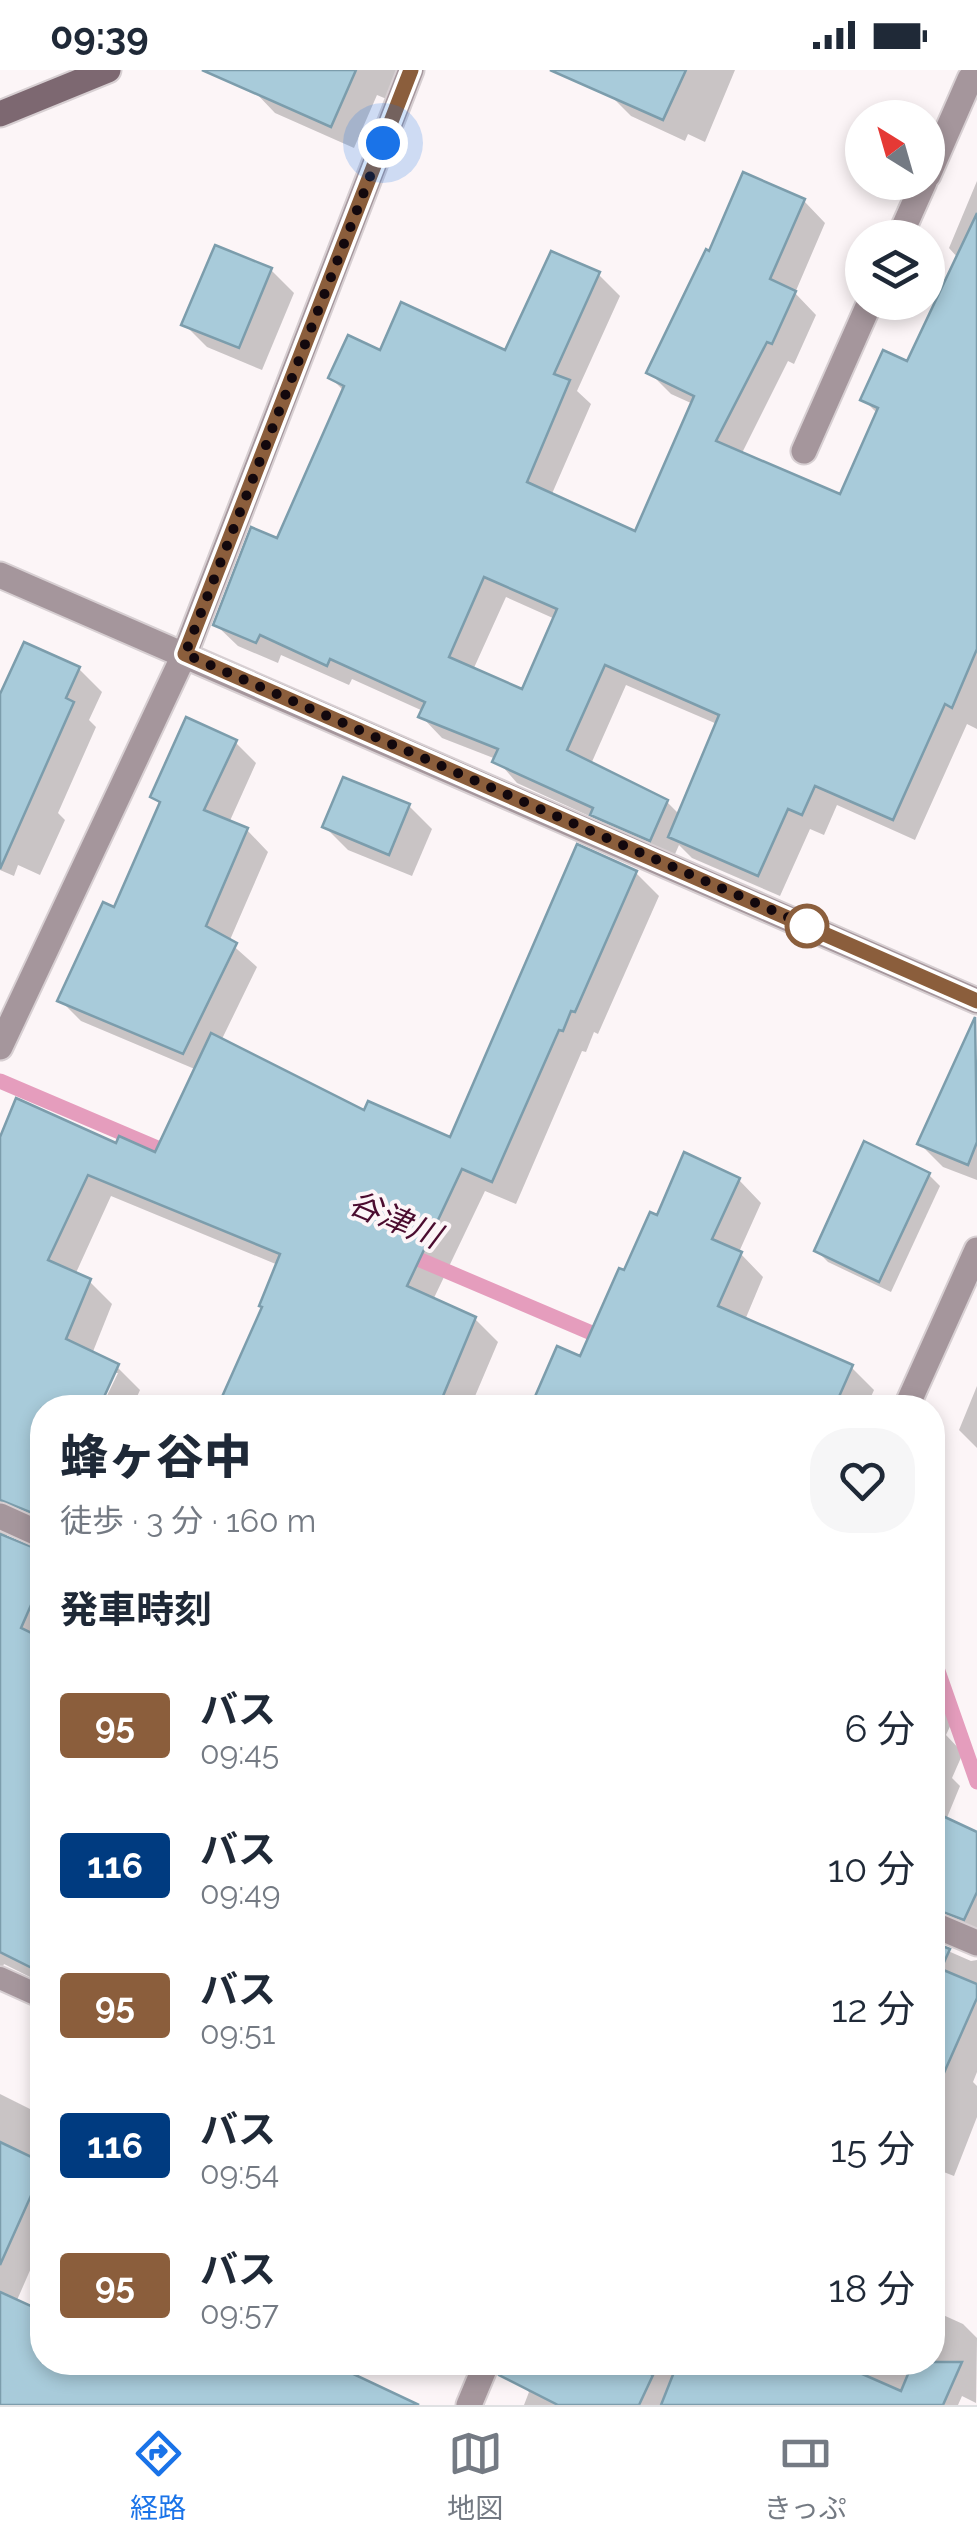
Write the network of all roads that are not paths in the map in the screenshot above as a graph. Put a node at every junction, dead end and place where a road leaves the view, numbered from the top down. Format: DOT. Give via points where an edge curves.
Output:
graph roads {
  1 [pos="108,70"];
  2 [pos="411,70"];
  3 [pos="966,77"];
  4 [pos="0,114"];
  5 [pos="945,131"];
  6 [pos="862,320"];
  7 [pos="804,451"];
  8 [pos="0,575"];
  9 [pos="185,654"];
  10 [pos="977,1001"];
  11 [pos="0,1046"];
  12 [pos="977,1250"];
  13 [pos="912,1395"];
  14 [pos="0,1516"];
  15 [pos="30,1530"];
  16 [pos="945,1929"];
  17 [pos="977,1943"];
  18 [pos="0,1978"];
  19 [pos="30,1992"];
  20 [pos="482,2375"];
  21 [pos="470,2405"];
  1 -- 4 [label="street"];
  2 -- 9 [label="street"];
  3 -- 5 [label="street"];
  6 -- 7 [label="street"];
  8 -- 9 [label="street"];
  9 -- 10 [label="street"];
  9 -- 11 [label="street"];
  12 -- 13 [label="street"];
  14 -- 15 [label="street"];
  16 -- 17 [label="street"];
  18 -- 19 [label="lane"];
  20 -- 21 [label="street"];
}
